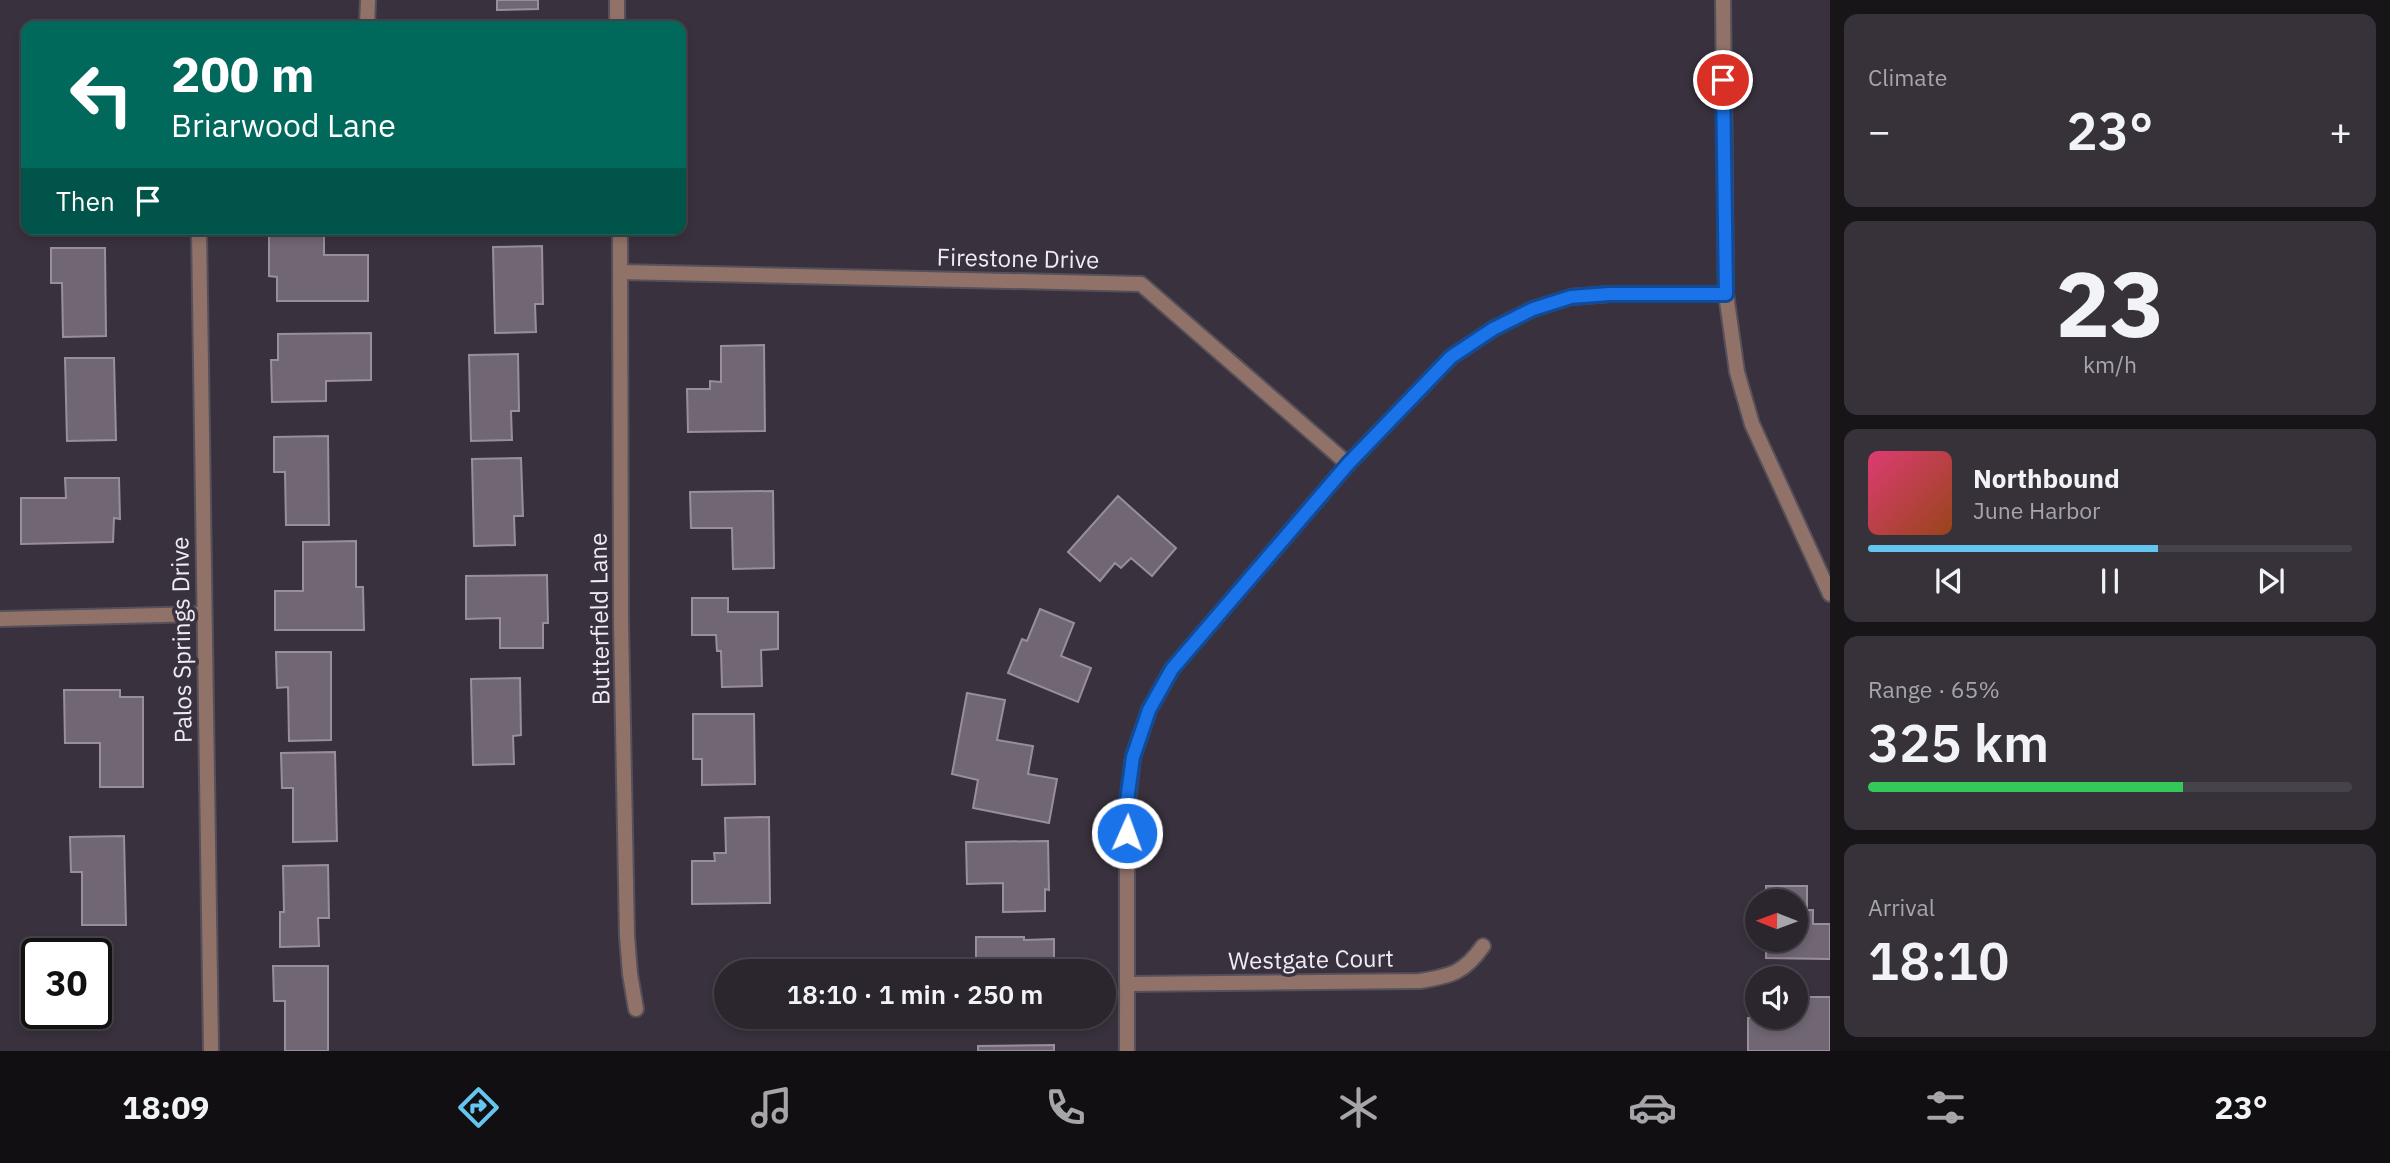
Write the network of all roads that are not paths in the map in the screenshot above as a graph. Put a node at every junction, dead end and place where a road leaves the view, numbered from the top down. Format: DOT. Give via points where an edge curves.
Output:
graph roads {
  1 [pos="368,0"];
  2 [pos="617,0"];
  3 [pos="1723,0"];
  4 [pos="367,21"];
  5 [pos="617,21"];
  6 [pos="199,235"];
  7 [pos="620,235"];
  8 [pos="620,272"];
  9 [pos="1726,294"];
  10 [pos="1348,464"];
  11 [pos="1830,594"];
  12 [pos="203,614"];
  13 [pos="0,619"];
  14 [pos="1483,946"];
  15 [pos="1127,984"];
  16 [pos="636,1009"];
  17 [pos="211,1051"];
  18 [pos="1127,1051"];
  1 -- 4 [label="street"];
  2 -- 5 [label="street"];
  3 -- 9 [label="street"];
  6 -- 12 [label="street, Palos Springs Drive"];
  7 -- 8 [label="street, Butterfield Lane"];
  8 -- 10 [label="street, Firestone Drive" via="1141,284"];
  8 -- 16 [label="street, Butterfield Lane" via="626,922"];
  9 -- 10 [label="street" via="1609,294 1571,297 1533,309 1451,357"];
  9 -- 11 [label="street" via="1737,372 1752,424"];
  10 -- 15 [label="street" via="1172,669 1149,710 1133,757 1126,808"];
  12 -- 13 [label="street"];
  12 -- 17 [label="street, Palos Springs Drive"];
  14 -- 15 [label="street, Westgate Court" via="1462,970 1420,981"];
  15 -- 18 [label="street"];
}
